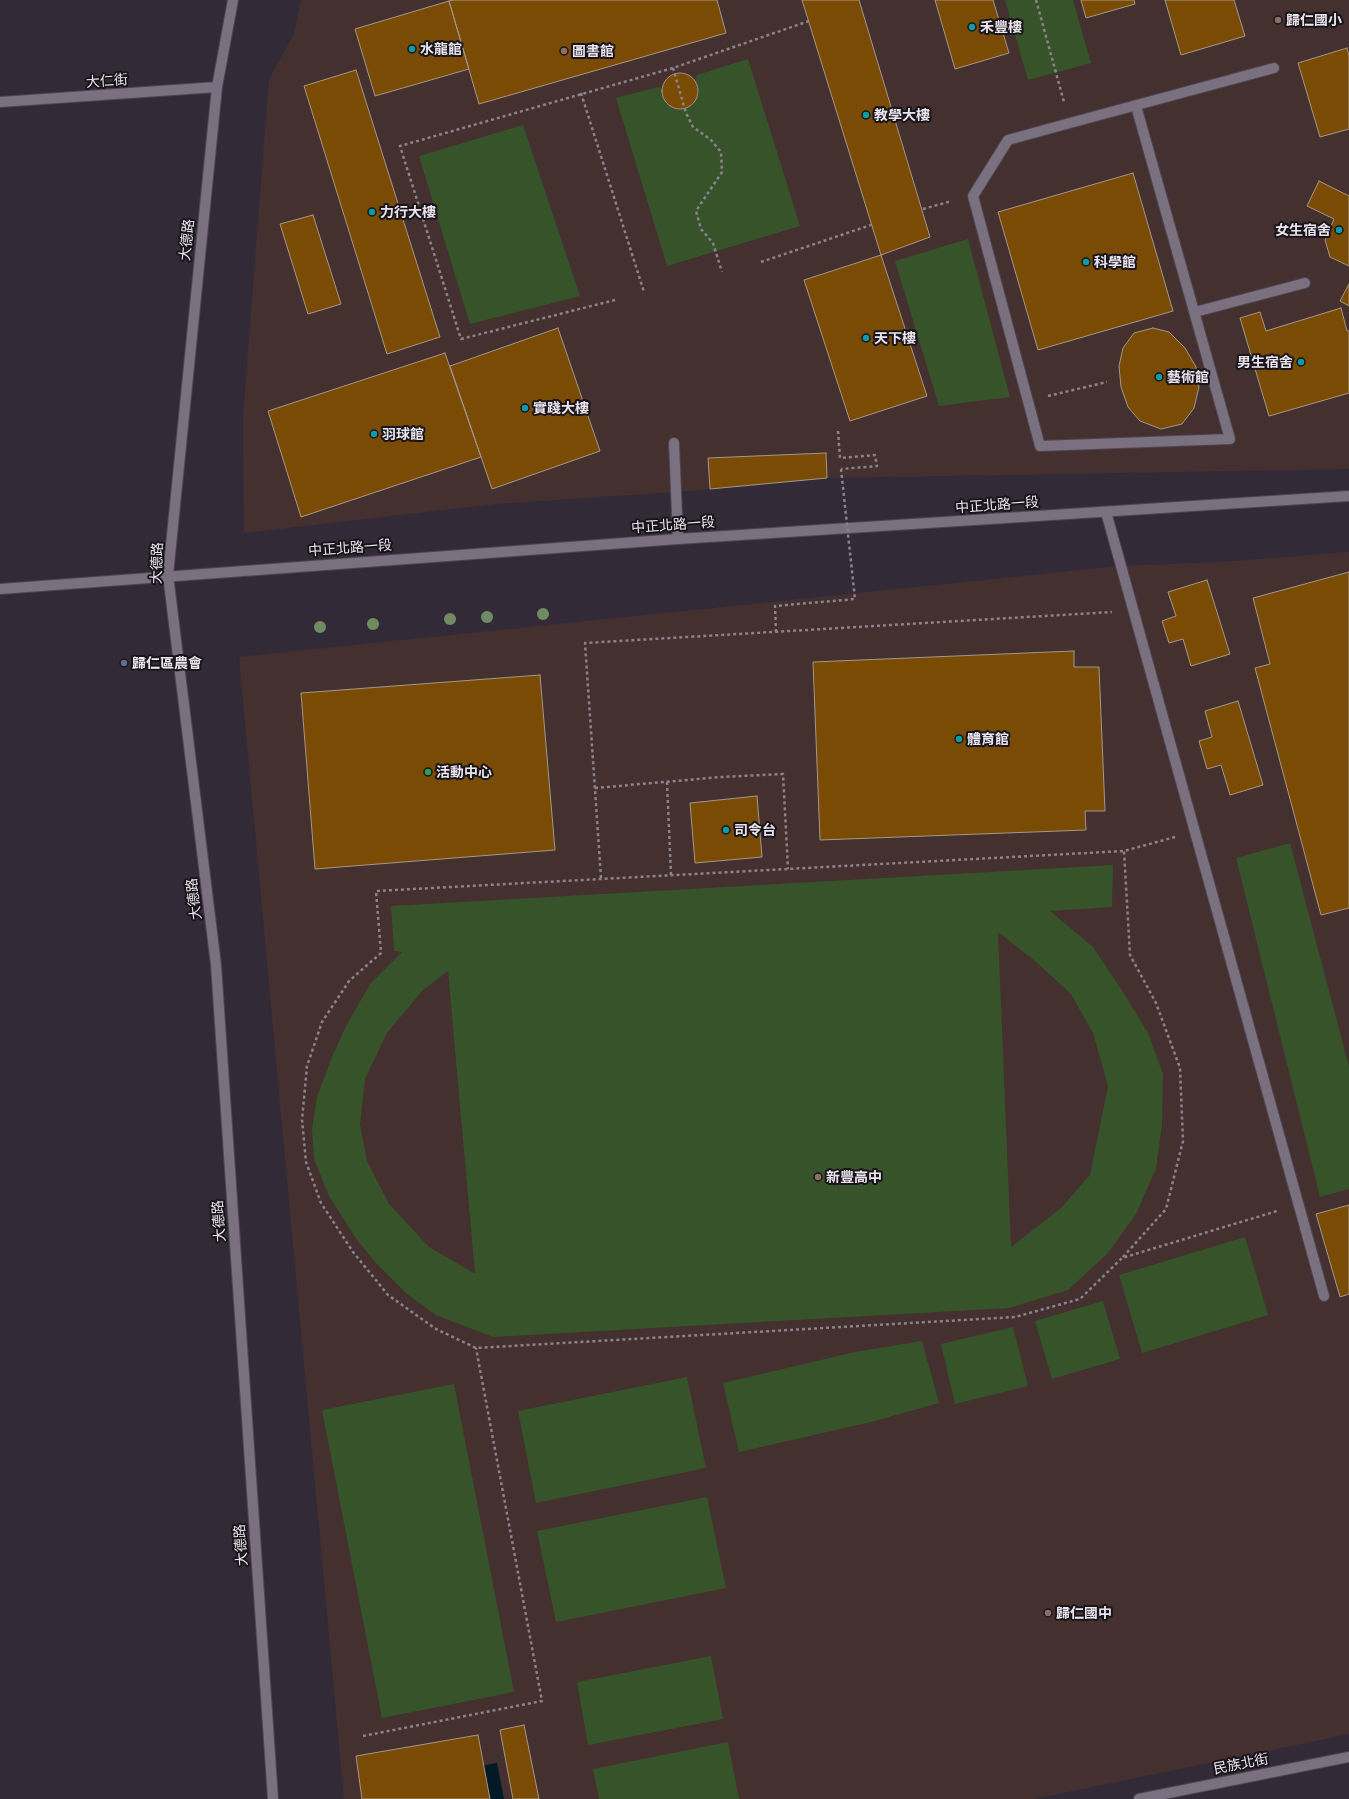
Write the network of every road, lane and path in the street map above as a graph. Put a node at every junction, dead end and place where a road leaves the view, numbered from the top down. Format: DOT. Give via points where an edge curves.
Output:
graph roads {
  1 [pos="233,0"];
  2 [pos="1036,0"];
  3 [pos="809,21"];
  4 [pos="673,68"];
  5 [pos="1274,68"];
  6 [pos="217,87"];
  7 [pos="581,93"];
  8 [pos="0,102"];
  9 [pos="1136,106"];
  10 [pos="1070,123"];
  11 [pos="973,196"];
  12 [pos="923,209"];
  13 [pos="871,225"];
  14 [pos="761,262"];
  15 [pos="722,272"];
  16 [pos="1305,283"];
  17 [pos="644,292"];
  18 [pos="615,300"];
  19 [pos="1195,312"];
  20 [pos="1108,382"];
  21 [pos="1028,401"];
  22 [pos="838,431"];
  23 [pos="674,443"];
  24 [pos="1349,496"];
  25 [pos="1106,512"];
  26 [pos="678,539"];
  27 [pos="168,575"];
  28 [pos="0,589"];
  29 [pos="1133,611"];
  30 [pos="776,632"];
  31 [pos="667,782"];
  32 [pos="595,788"];
  33 [pos="1194,832"];
  34 [pos="1124,851"];
  35 [pos="788,869"];
  36 [pos="671,875"];
  37 [pos="601,878"];
  38 [pos="1299,1205"];
  39 [pos="1122,1258"];
  40 [pos="1324,1296"];
  41 [pos="476,1348"];
  42 [pos="363,1736"];
  43 [pos="1349,1757"];
  44 [pos="272,1799"];
  45 [pos="1139,1799"];
  1 -- 6 [label="street, 大德路"];
  2 -- 10 [label="path"];
  3 -- 4 [label="path"];
  4 -- 7 [label="path"];
  4 -- 15 [label="path" via="693,127 711,140 721,152 722,172 696,211 702,228 713,243"];
  5 -- 9 [label="street"];
  6 -- 8 [label="street, 大仁街"];
  6 -- 27 [label="street, 大德路"];
  7 -- 17 [label="path"];
  7 -- 18 [label="path" via="400,146 461,339"];
  9 -- 10 [label="street"];
  9 -- 19 [label="street"];
  10 -- 11 [label="street" via="1008,140"];
  11 -- 12 [label="path"];
  11 -- 21 [label="street"];
  13 -- 14 [label="path"];
  16 -- 19 [label="street"];
  19 -- 21 [label="street" via="1230,439 1040,446"];
  20 -- 21 [label="path"];
  22 -- 30 [label="path, bridge" via="840,458 875,455 877,466 841,469 855,599 775,606"];
  23 -- 26 [label="street"];
  24 -- 25 [label="street, 中正北路一段"];
  25 -- 26 [label="street, 中正北路一段"];
  25 -- 29 [label="street"];
  26 -- 27 [label="street, 中正北路一段"];
  27 -- 28 [label="street, 中正北路一段"];
  27 -- 44 [label="street, 大德路" via="216,966"];
  29 -- 30 [label="path"];
  29 -- 33 [label="street"];
  30 -- 32 [label="path" via="585,643"];
  31 -- 32 [label="path"];
  31 -- 35 [label="path" via="783,774"];
  31 -- 36 [label="path"];
  32 -- 37 [label="path"];
  33 -- 34 [label="path"];
  33 -- 38 [label="street"];
  34 -- 35 [label="path"];
  34 -- 39 [label="path" via="1130,954 1156,1003 1180,1068 1183,1141 1166,1209"];
  35 -- 36 [label="path"];
  36 -- 37 [label="path"];
  37 -- 41 [label="path" via="376,891 381,953 349,981 322,1022 307,1066 302,1120 306,1162 321,1203 353,1252 388,1295 436,1329"];
  38 -- 39 [label="path"];
  38 -- 40 [label="street"];
  39 -- 41 [label="path" via="1080,1299 1015,1317"];
  41 -- 42 [label="path" via="542,1701"];
  43 -- 45 [label="street, 民族北街"];
}
